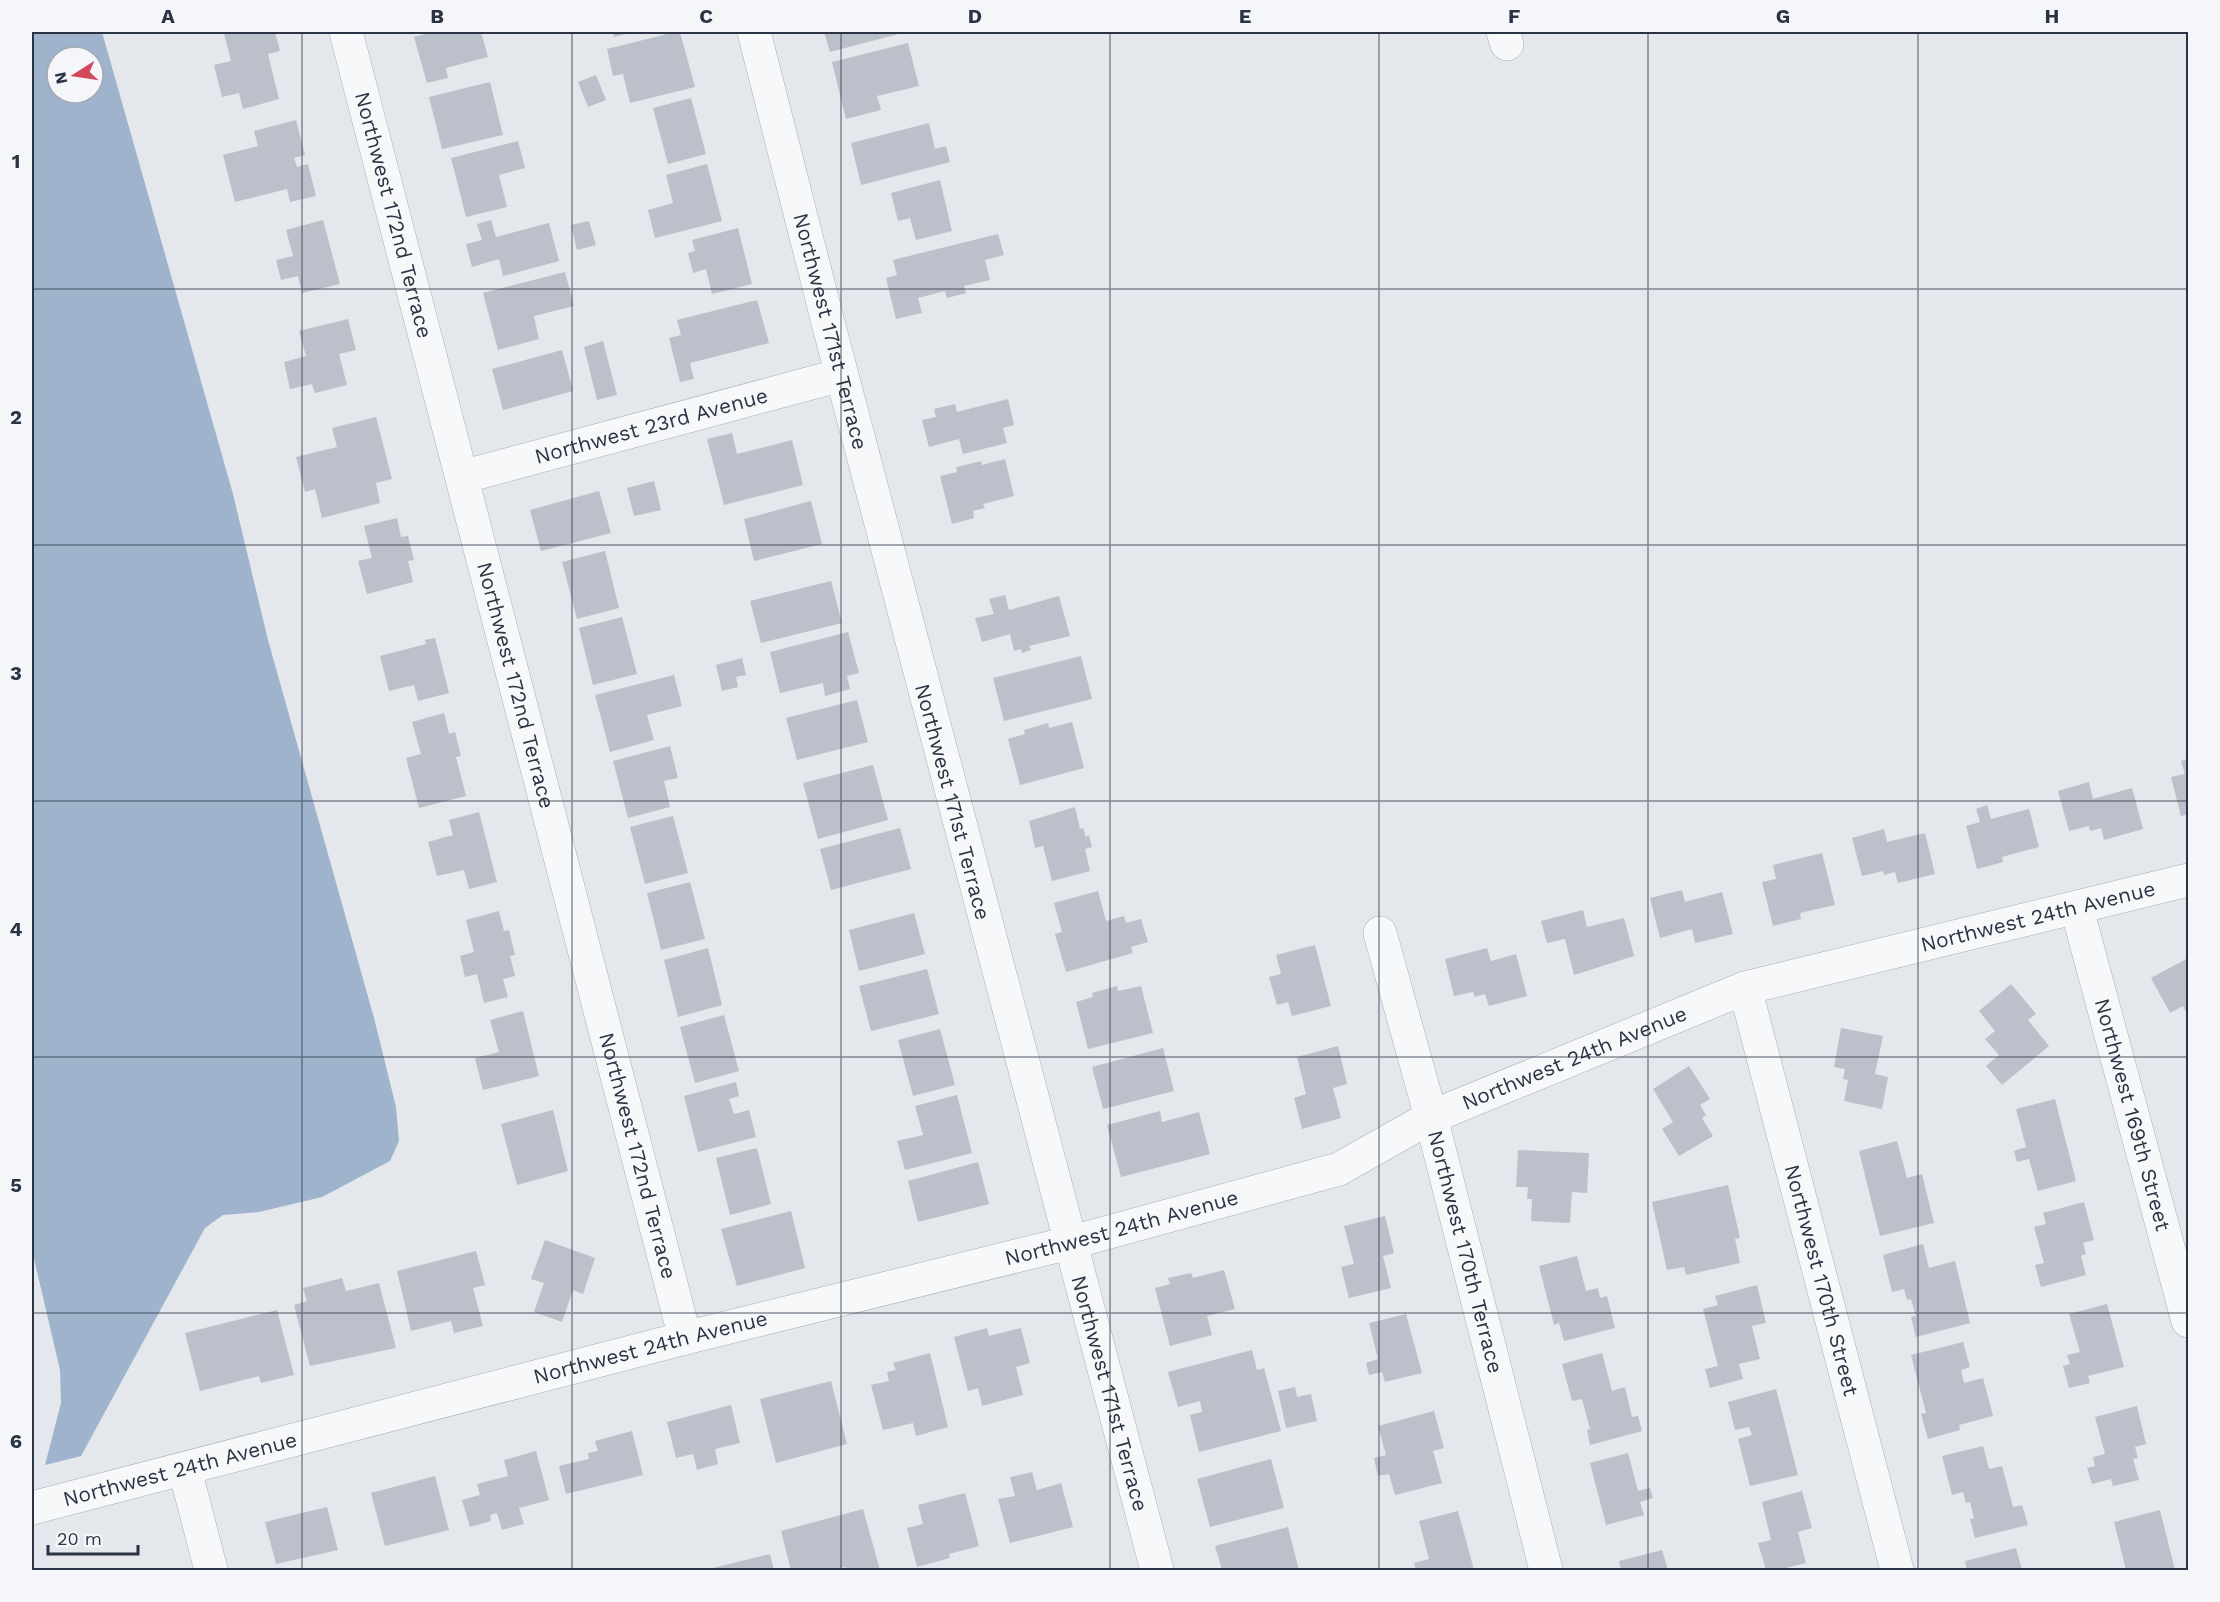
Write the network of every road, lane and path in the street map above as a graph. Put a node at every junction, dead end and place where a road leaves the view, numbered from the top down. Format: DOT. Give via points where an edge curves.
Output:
graph roads {
  1 [pos="346,32"];
  2 [pos="754,32"];
  3 [pos="841,375"];
  4 [pos="462,477"];
  5 [pos="2188,880"];
  6 [pos="2077,909"];
  7 [pos="1380,933"];
  8 [pos="1745,988"];
  9 [pos="1431,1117"];
  10 [pos="2178,1236"];
  11 [pos="1069,1243"];
  12 [pos="2188,1321"];
  13 [pos="685,1338"];
  14 [pos="184,1470"];
  15 [pos="32,1509"];
  16 [pos="211,1570"];
  17 [pos="1156,1570"];
  18 [pos="1546,1570"];
  19 [pos="1897,1570"];
  1 -- 4 [label="street, Northwest 172nd Terrace"];
  2 -- 3 [label="street, Northwest 171st Terrace"];
  3 -- 4 [label="street, Northwest 23rd Avenue"];
  3 -- 11 [label="street, Northwest 171st Terrace"];
  4 -- 13 [label="street, Northwest 172nd Terrace"];
  5 -- 6 [label="street, Northwest 24th Avenue"];
  6 -- 8 [label="street, Northwest 24th Avenue"];
  6 -- 10 [label="street, Northwest 169th Street"];
  7 -- 9 [label="street, Northwest 170th Terrace"];
  8 -- 9 [label="street, Northwest 24th Avenue"];
  8 -- 19 [label="street, Northwest 170th Street"];
  9 -- 11 [label="street, Northwest 24th Avenue" via="1339,1169"];
  9 -- 18 [label="street, Northwest 170th Terrace"];
  10 -- 12 [label="street, Northwest 169th Street"];
  11 -- 13 [label="street, Northwest 24th Avenue"];
  11 -- 17 [label="street, Northwest 171st Terrace"];
  13 -- 14 [label="street, Northwest 24th Avenue"];
  14 -- 15 [label="street, Northwest 24th Avenue"];
  14 -- 16 [label="street"];
}
